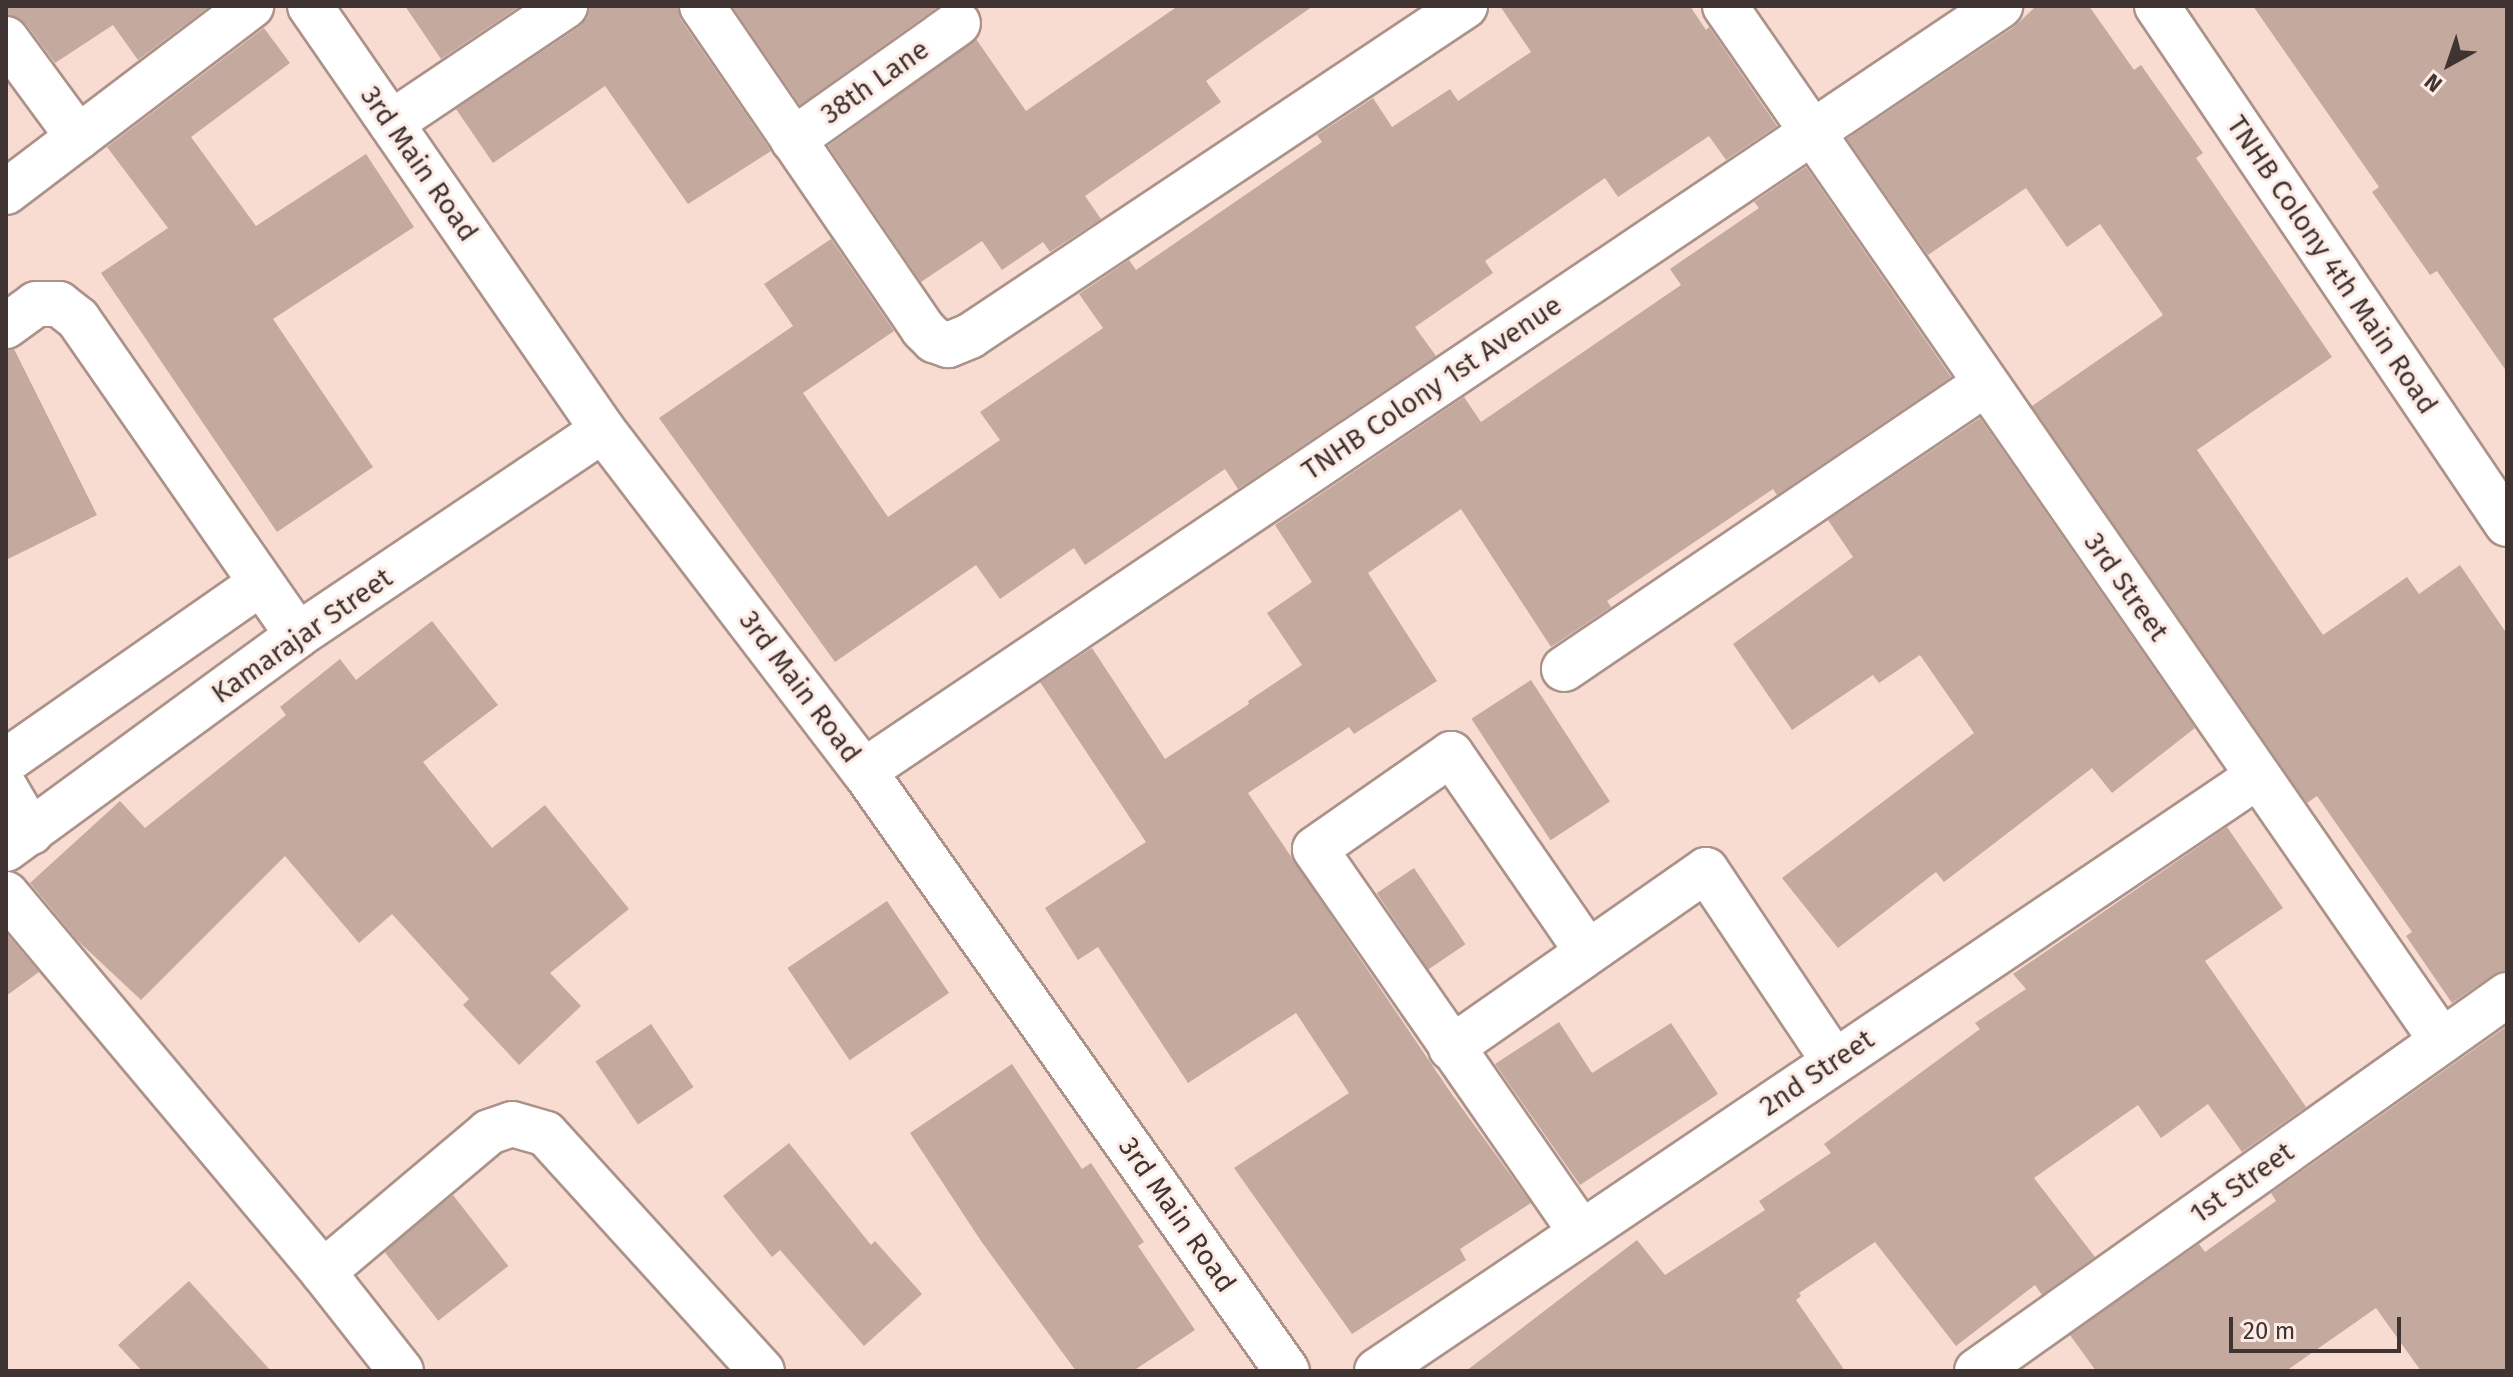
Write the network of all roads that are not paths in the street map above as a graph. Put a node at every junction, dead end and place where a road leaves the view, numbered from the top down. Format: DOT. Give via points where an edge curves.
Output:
graph roads {
  1 [pos="251,6"];
  2 [pos="310,6"];
  3 [pos="565,6"];
  4 [pos="702,6"];
  5 [pos="1465,6"];
  6 [pos="1725,6"];
  7 [pos="2000,6"];
  8 [pos="2157,6"];
  9 [pos="958,23"];
  10 [pos="6,39"];
  11 [pos="391,123"];
  12 [pos="1813,131"];
  13 [pos="78,137"];
  14 [pos="793,140"];
  15 [pos="6,192"];
  16 [pos="6,326"];
  17 [pos="1985,384"];
  18 [pos="603,430"];
  19 [pos="2507,524"];
  20 [pos="261,583"];
  21 [pos="298,635"];
  22 [pos="1564,669"];
  23 [pos="6,761"];
  24 [pos="864,771"];
  25 [pos="2258,776"];
  26 [pos="6,789"];
  27 [pos="19,841"];
  28 [pos="6,894"];
  29 [pos="1587,951"];
  30 [pos="2507,995"];
  31 [pos="2442,1041"];
  32 [pos="1451,1048"];
  33 [pos="1834,1061"];
  34 [pos="1581,1232"];
  35 [pos="323,1272"];
  36 [pos="401,1371"];
  37 [pos="762,1371"];
  38 [pos="1287,1371"];
  39 [pos="1377,1371"];
  40 [pos="1977,1371"];
  1 -- 13 [label="street"];
  2 -- 11 [label="street, 3rd Main Road"];
  3 -- 11 [label="street"];
  4 -- 14 [label="street"];
  5 -- 14 [label="street" via="959,343 934,340 923,329"];
  6 -- 12 [label="street, 3rd Street"];
  7 -- 12 [label="street, TNHB Colony 1st Avenue"];
  8 -- 19 [label="street, TNHB Colony 4th Main Road"];
  9 -- 14 [label="street, 38th Lane"];
  10 -- 13 [label="street"];
  11 -- 18 [label="street, 3rd Main Road"];
  12 -- 17 [label="street, 3rd Street"];
  12 -- 24 [label="street, TNHB Colony 1st Avenue"];
  13 -- 15 [label="street"];
  16 -- 20 [label="street" via="36,304 59,304 78,319"];
  17 -- 22 [label="street"];
  17 -- 25 [label="street, 3rd Street"];
  18 -- 21 [label="street, Kamarajar Street"];
  18 -- 24 [label="street, 3rd Main Road"];
  20 -- 21 [label="street"];
  20 -- 23 [label="street"];
  21 -- 27 [label="street, Kamarajar Street"];
  24 -- 38 [label="street, 3rd Main Road"];
  25 -- 31 [label="street, 3rd Street"];
  25 -- 33 [label="street, 2nd Street"];
  26 -- 27 [label="street"];
  28 -- 35 [label="street"];
  29 -- 32 [label="street"];
  29 -- 32 [label="street" via="1451,754 1315,849"];
  29 -- 33 [label="street" via="1706,870"];
  30 -- 31 [label="street, 1st Street"];
  31 -- 40 [label="street, 1st Street"];
  32 -- 34 [label="street"];
  33 -- 34 [label="street, 2nd Street"];
  34 -- 39 [label="street, 2nd Street"];
  35 -- 36 [label="street"];
  35 -- 37 [label="street" via="489,1132 512,1124 546,1134"];
}
